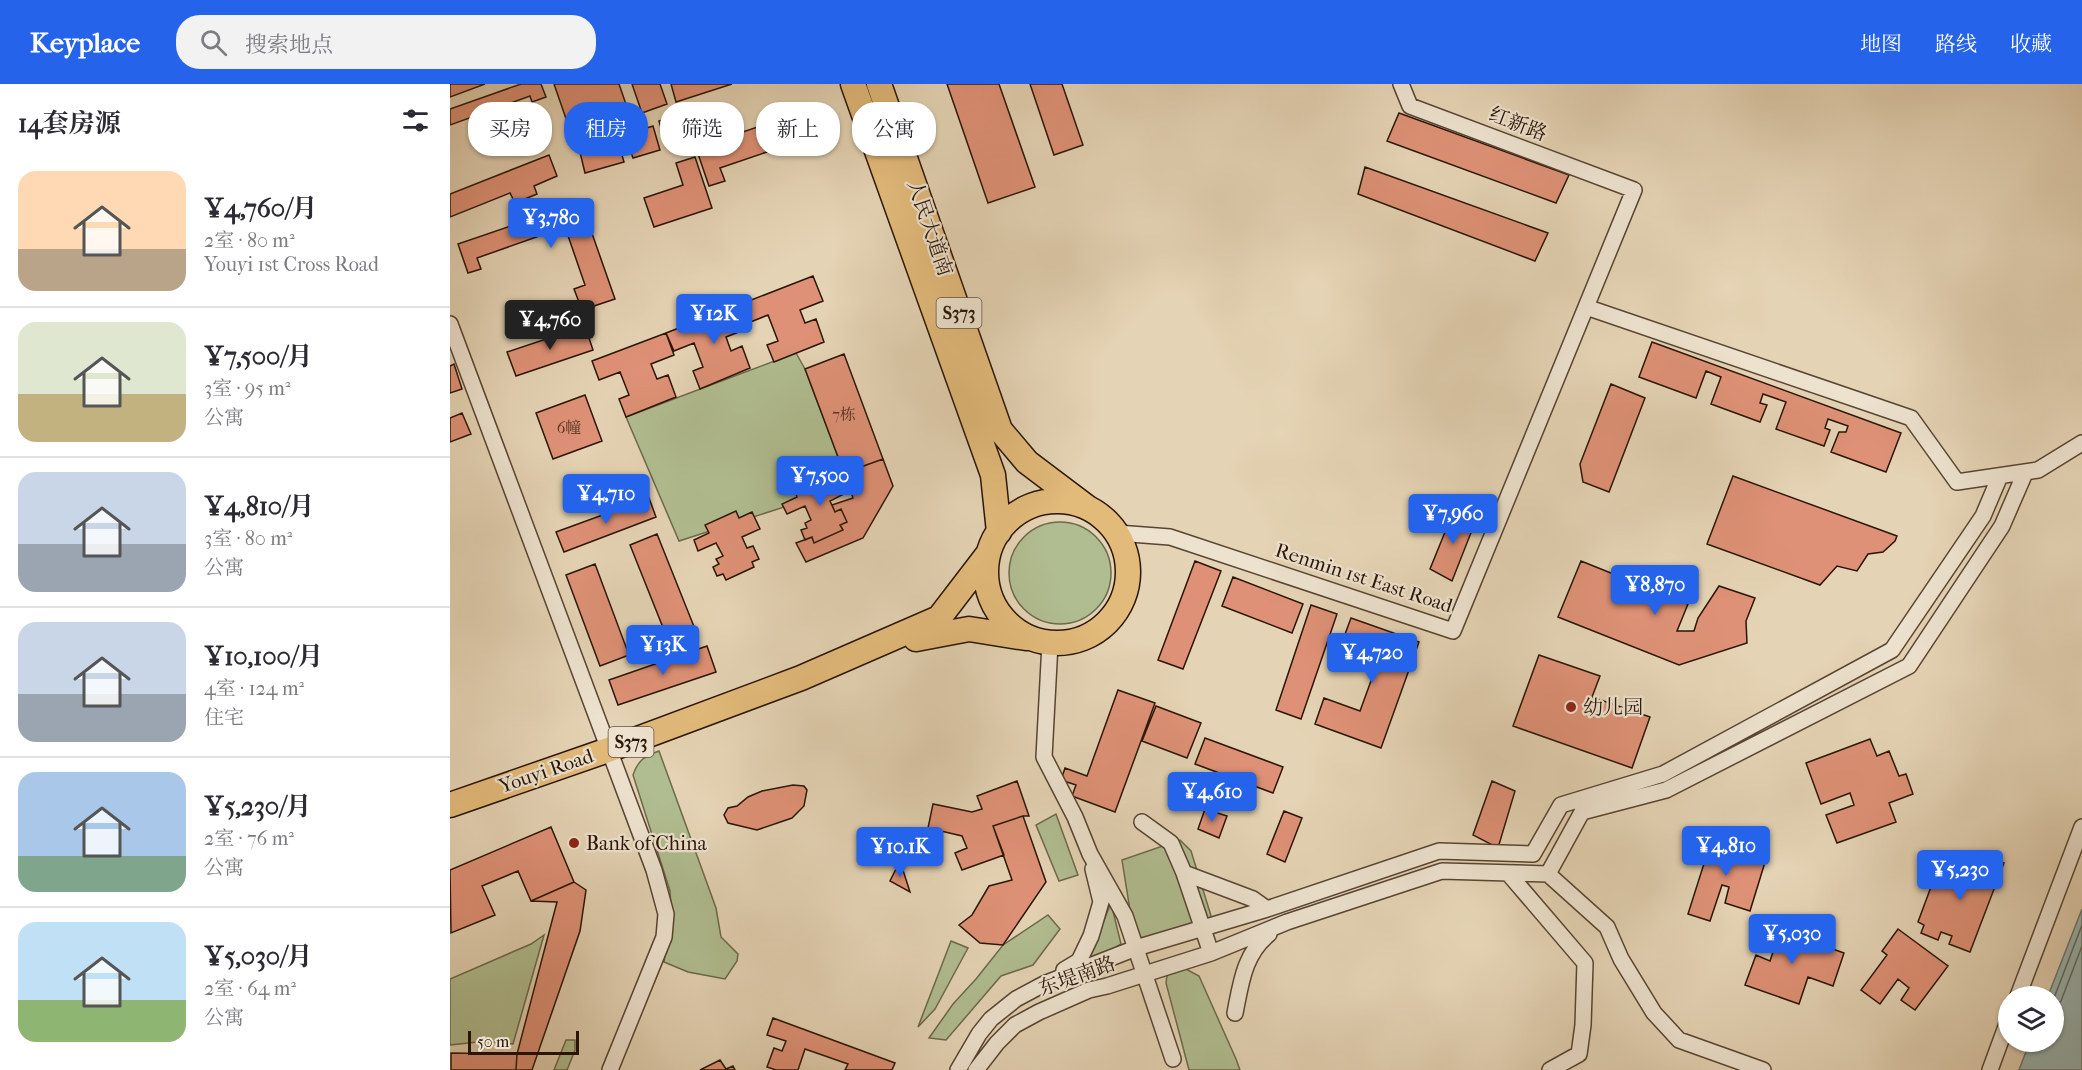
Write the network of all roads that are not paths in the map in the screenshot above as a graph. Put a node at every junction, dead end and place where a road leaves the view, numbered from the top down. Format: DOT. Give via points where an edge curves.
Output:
graph roads {
  1 [pos="853,84"];
  2 [pos="879,84"];
  3 [pos="1401,84"];
  4 [pos="1634,190"];
  5 [pos="1586,307"];
  6 [pos="450,324"];
  7 [pos="2082,443"];
  8 [pos="2025,473"];
  9 [pos="2000,476"];
  10 [pos="1088,508"];
  11 [pos="999,532"];
  12 [pos="1117,533"];
  13 [pos="988,554"];
  14 [pos="1042,641"];
  15 [pos="811,674"];
  16 [pos="604,751"];
  17 [pos="450,805"];
  18 [pos="1142,822"];
  19 [pos="2082,827"];
  20 [pos="1090,854"];
  21 [pos="1184,873"];
  22 [pos="1508,873"];
  23 [pos="1548,874"];
  24 [pos="1267,909"];
  25 [pos="1287,922"];
  26 [pos="1203,928"];
  27 [pos="1136,948"];
  28 [pos="1211,953"];
  29 [pos="1145,974"];
  30 [pos="1044,984"];
  31 [pos="2022,986"];
  32 [pos="1235,1013"];
  33 [pos="1998,1048"];
  34 [pos="1173,1059"];
  35 [pos="601,1070"];
  36 [pos="609,1070"];
  37 [pos="958,1070"];
  38 [pos="976,1070"];
  39 [pos="1550,1070"];
  40 [pos="1763,1070"];
  41 [pos="1990,1070"];
  1 -- 11 [label="main road, 人民大道南 / S373" via="993,475"];
  2 -- 10 [label="main road, 人民大道南 / S373" via="1000,430 1027,462"];
  3 -- 4 [label="street, 红新路" via="1410,106"];
  4 -- 5 [label="street, Renmin 1st East Road"];
  5 -- 9 [label="street" via="1911,418 1957,482"];
  5 -- 12 [label="street, Renmin 1st East Road" via="1453,631 1170,537"];
  6 -- 16 [label="street"];
  7 -- 8 [label="street" via="2038,471"];
  8 -- 9 [label="street"];
  8 -- 23 [label="street" via="2002,526 1909,666 1666,790 1582,812"];
  9 -- 24 [label="street, 东堤南路" via="1983,516 1892,650 1663,774 1561,805 1533,854 1439,851"];
  10 -- 11 [label="main road, S373" via="1069,502 1030,507 1012,517"];
  10 -- 12 [label="main road, S373"];
  11 -- 13 [label="main road, S373"];
  12 -- 14 [label="main road, S373" via="1127,554 1129,577 1124,599 1112,618 1095,633 1073,642"];
  13 -- 14 [label="main road, S373" via="990,596 1000,614 1014,629"];
  13 -- 15 [label="main road, Youyi Road / S373" via="939,618"];
  14 -- 15 [label="main road, Youyi Road / S373" via="969,629 941,633"];
  14 -- 20 [label="street" via="1044,757"];
  15 -- 16 [label="main road, Youyi Road / S373"];
  16 -- 17 [label="main road, Youyi Road / S373"];
  16 -- 35 [label="street" via="652,882 657,915 655,935"];
  16 -- 36 [label="street" via="654,870 666,914 664,937"];
  18 -- 21 [label="street" via="1171,843"];
  19 -- 31 [label="street"];
  20 -- 27 [label="street" via="1125,916"];
  20 -- 30 [label="street" via="1101,902 1091,936 1079,961"];
  21 -- 24 [label="street" via="1253,899"];
  21 -- 26 [label="street"];
  22 -- 23 [label="street, 东堤南路"];
  22 -- 25 [label="street, 东堤南路" via="1442,871"];
  22 -- 39 [label="street" via="1585,963 1579,1054"];
  23 -- 40 [label="street" via="1607,927 1654,1013 1679,1040"];
  24 -- 26 [label="street, 东堤南路"];
  25 -- 28 [label="street, 东堤南路"];
  25 -- 32 [label="street" via="1256,946 1243,971"];
  26 -- 27 [label="street, 东堤南路"];
  26 -- 28 [label="street"];
  27 -- 29 [label="street"];
  27 -- 30 [label="street, 东堤南路"];
  28 -- 29 [label="street, 东堤南路"];
  29 -- 34 [label="street"];
  29 -- 38 [label="street, 东堤南路" via="1089,990 1015,1025"];
  30 -- 37 [label="street, 东堤南路" via="991,1019"];
  33 -- 41 [label="street"];
}
